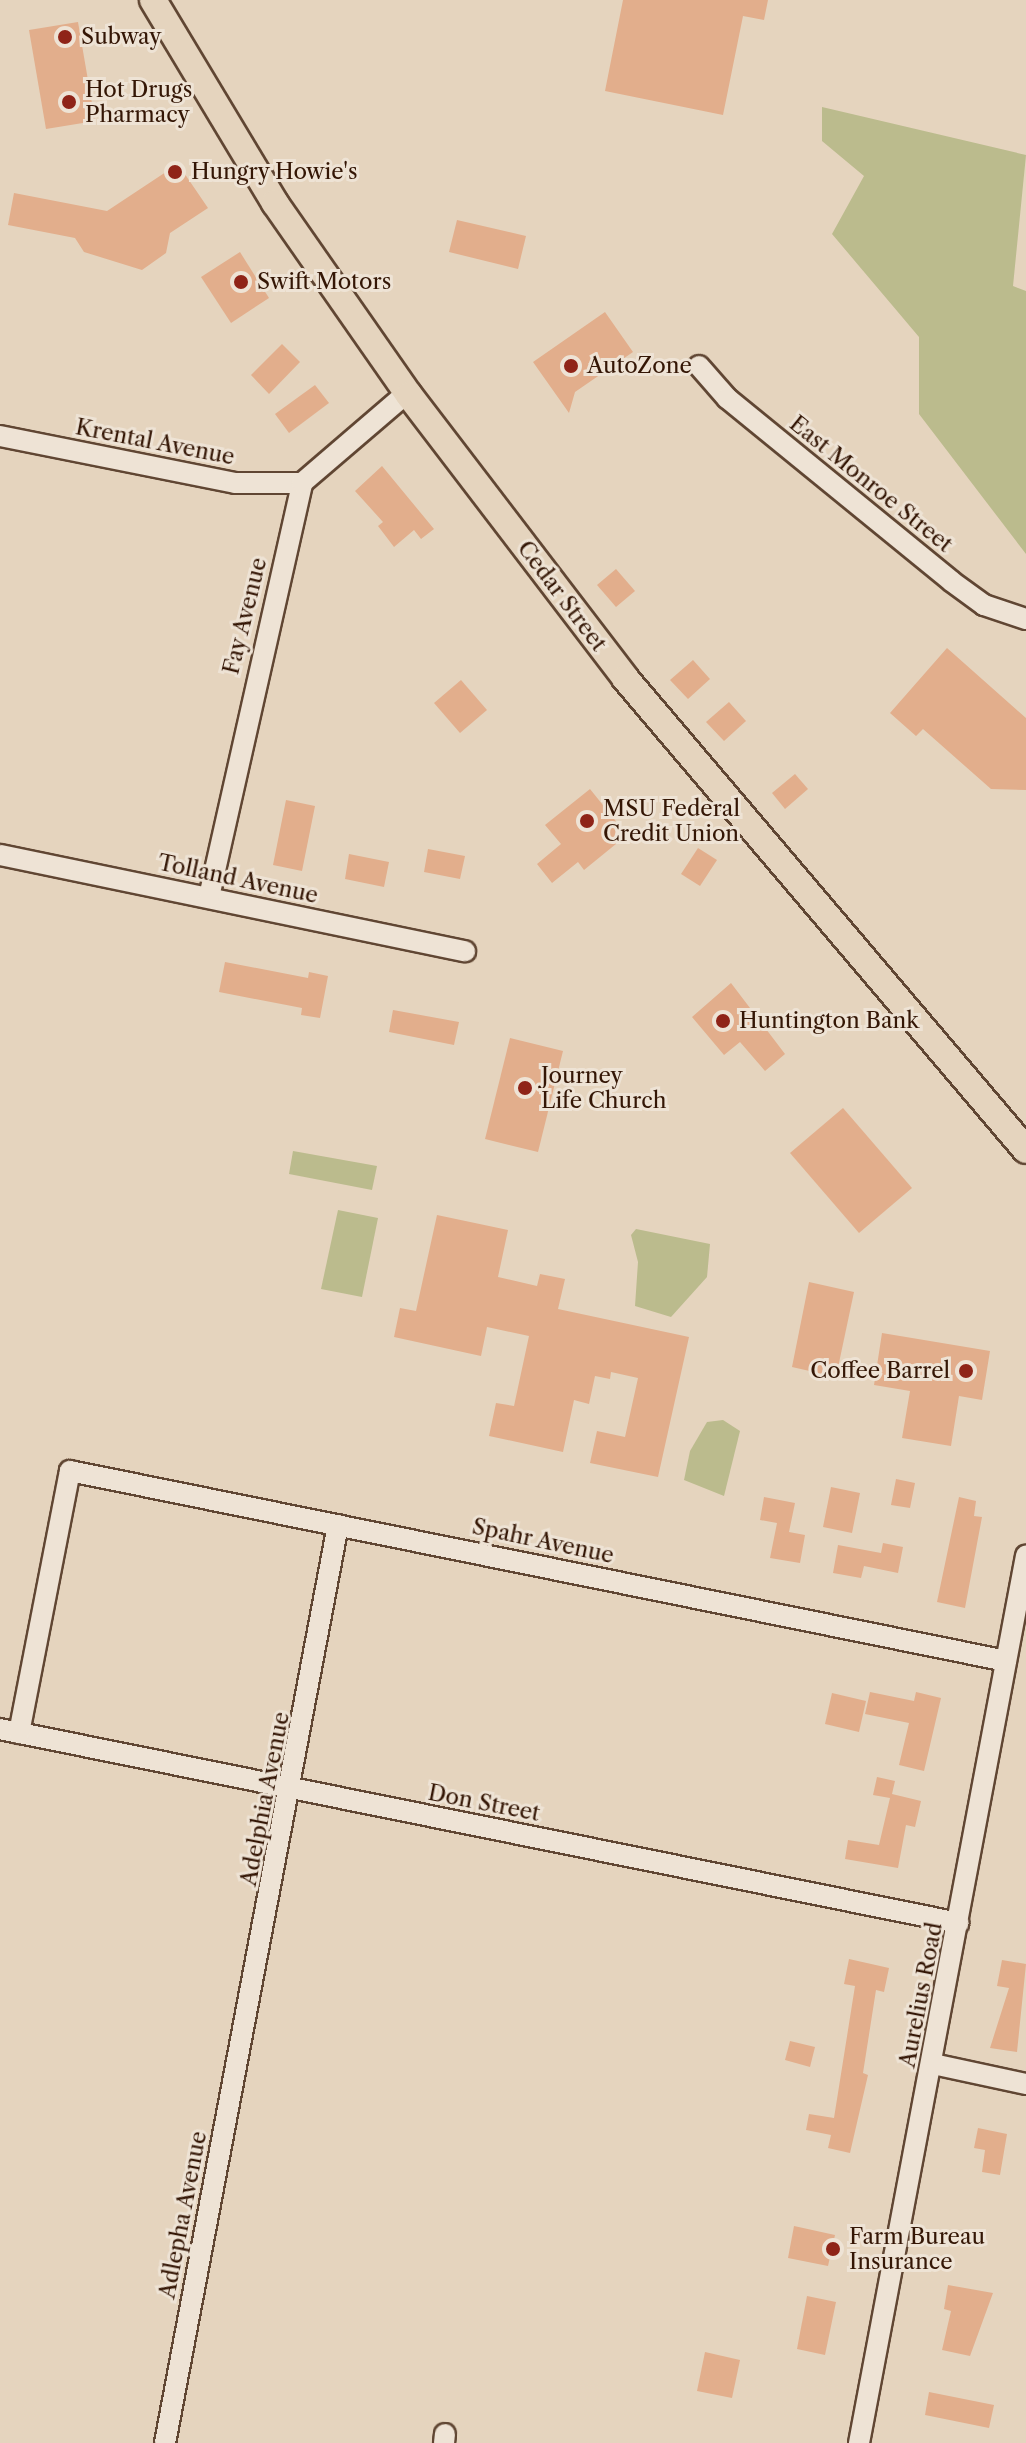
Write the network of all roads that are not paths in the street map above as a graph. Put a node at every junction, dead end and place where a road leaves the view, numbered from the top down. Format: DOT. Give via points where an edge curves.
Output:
graph roads {
  1 [pos="153,0"];
  2 [pos="699,366"];
  3 [pos="407,393"];
  4 [pos="0,436"];
  5 [pos="302,483"];
  6 [pos="1026,619"];
  7 [pos="0,855"];
  8 [pos="209,897"];
  9 [pos="465,951"];
  10 [pos="1026,1150"];
  11 [pos="338,1525"];
  12 [pos="1026,1556"];
  13 [pos="1006,1661"];
  14 [pos="10,1731"];
  15 [pos="292,1789"];
  16 [pos="959,1923"];
  17 [pos="933,2064"];
  18 [pos="234,2082"];
  19 [pos="1026,2084"];
  20 [pos="165,2443"];
  21 [pos="859,2443"];
  1 -- 3 [label="main road, Cedar Street" via="275,203"];
  2 -- 6 [label="street, East Monroe Street" via="727,398 951,581 984,605"];
  3 -- 5 [label="street"];
  3 -- 10 [label="main road, Cedar Street" via="625,678"];
  4 -- 5 [label="street, Krental Avenue" via="235,483"];
  5 -- 8 [label="street, Fay Avenue"];
  7 -- 8 [label="street, Tolland Avenue"];
  8 -- 9 [label="street, Tolland Avenue"];
  11 -- 13 [label="street, Spahr Avenue"];
  11 -- 14 [label="street, Spahr Avenue" via="70,1471"];
  11 -- 15 [label="street, Adelphia Avenue"];
  12 -- 13 [label="street, Aurelius Road"];
  13 -- 16 [label="street, Aurelius Road"];
  14 -- 15 [label="street, Don Street"];
  15 -- 16 [label="street, Don Street"];
  15 -- 18 [label="street, Adelphia Avenue"];
  16 -- 17 [label="street, Aurelius Road"];
  17 -- 19 [label="street"];
  17 -- 21 [label="street, Aurelius Road"];
  18 -- 20 [label="street, Adlepha Avenue"];
}
